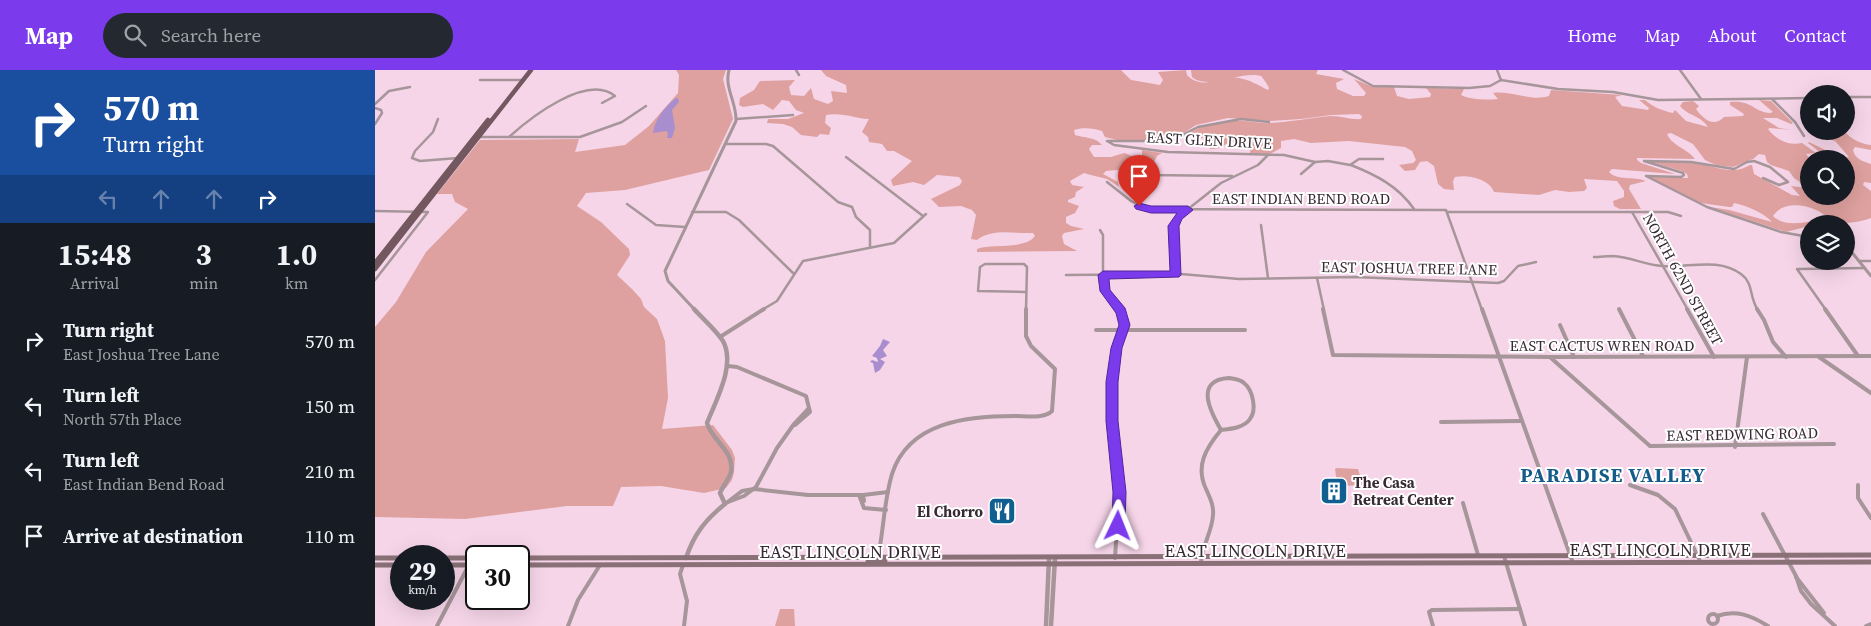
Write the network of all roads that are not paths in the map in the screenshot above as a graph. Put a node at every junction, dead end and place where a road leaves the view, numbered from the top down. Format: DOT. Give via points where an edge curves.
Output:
graph roads {
  1 [pos="527,70"];
  2 [pos="531,70"];
  3 [pos="729,70"];
  4 [pos="796,70"];
  5 [pos="1343,70"];
  6 [pos="1497,70"];
  7 [pos="1680,70"];
  8 [pos="799,75"];
  9 [pos="480,80"];
  10 [pos="521,80"];
  11 [pos="1501,80"];
  12 [pos="410,87"];
  13 [pos="1855,97"];
  14 [pos="1871,97"];
  15 [pos="1772,98"];
  16 [pos="1800,98"];
  17 [pos="1701,99"];
  18 [pos="602,103"];
  19 [pos="375,104"];
  20 [pos="646,106"];
  21 [pos="375,108"];
  22 [pos="793,115"];
  23 [pos="438,119"];
  24 [pos="737,119"];
  25 [pos="1269,122"];
  26 [pos="375,124"];
  27 [pos="1800,130"];
  28 [pos="476,137"];
  29 [pos="509,137"];
  30 [pos="725,144"];
  31 [pos="1268,156"];
  32 [pos="846,157"];
  33 [pos="460,158"];
  34 [pos="1383,159"];
  35 [pos="1315,162"];
  36 [pos="1351,165"];
  37 [pos="1133,171"];
  38 [pos="1301,174"];
  39 [pos="1232,176"];
  40 [pos="1763,178"];
  41 [pos="1107,182"];
  42 [pos="627,204"];
  43 [pos="1414,209"];
  44 [pos="1188,210"];
  45 [pos="418,211"];
  46 [pos="1446,211"];
  47 [pos="1632,211"];
  48 [pos="375,212"];
  49 [pos="693,212"];
  50 [pos="1681,216"];
  51 [pos="1261,225"];
  52 [pos="685,227"];
  53 [pos="1100,230"];
  54 [pos="1800,236"];
  55 [pos="871,248"];
  56 [pos="1855,256"];
  57 [pos="1594,257"];
  58 [pos="1859,261"];
  59 [pos="1871,261"];
  60 [pos="1536,262"];
  61 [pos="375,263"];
  62 [pos="1662,266"];
  63 [pos="1865,268"];
  64 [pos="375,269"];
  65 [pos="793,274"];
  66 [pos="1066,275"];
  67 [pos="1103,275"];
  68 [pos="1175,275"];
  69 [pos="1871,276"];
  70 [pos="1268,278"];
  71 [pos="1317,278"];
  72 [pos="375,280"];
  73 [pos="1470,281"];
  74 [pos="1025,292"];
  75 [pos="1619,309"];
  76 [pos="1560,325"];
  77 [pos="1096,330"];
  78 [pos="1124,330"];
  79 [pos="1245,330"];
  80 [pos="719,337"];
  81 [pos="1497,356"];
  82 [pos="1643,356"];
  83 [pos="1819,356"];
  84 [pos="1858,356"];
  85 [pos="1871,356"];
  86 [pos="1573,357"];
  87 [pos="1714,357"];
  88 [pos="1747,357"];
  89 [pos="1786,357"];
  90 [pos="1551,358"];
  91 [pos="728,366"];
  92 [pos="1871,393"];
  93 [pos="1521,421"];
  94 [pos="1441,422"];
  95 [pos="1221,430"];
  96 [pos="1834,444"];
  97 [pos="1735,447"];
  98 [pos="1630,485"];
  99 [pos="1858,485"];
  100 [pos="754,489"];
  101 [pos="888,492"];
  102 [pos="861,494"];
  103 [pos="1463,503"];
  104 [pos="725,504"];
  105 [pos="871,510"];
  106 [pos="886,510"];
  107 [pos="1763,514"];
  108 [pos="1871,518"];
  109 [pos="880,546"];
  110 [pos="1784,555"];
  111 [pos="1871,555"];
  112 [pos="1478,556"];
  113 [pos="1504,556"];
  114 [pos="1571,556"];
  115 [pos="1627,556"];
  116 [pos="1697,556"];
  117 [pos="1200,557"];
  118 [pos="375,558"];
  119 [pos="390,558"];
  120 [pos="530,558"];
  121 [pos="603,558"];
  122 [pos="685,558"];
  123 [pos="771,558"];
  124 [pos="888,558"];
  125 [pos="1052,558"];
  126 [pos="1115,561"];
  127 [pos="1788,562"];
  128 [pos="1871,562"];
  129 [pos="1480,563"];
  130 [pos="1507,563"];
  131 [pos="1573,563"];
  132 [pos="1630,563"];
  133 [pos="1701,563"];
  134 [pos="853,564"];
  135 [pos="1052,564"];
  136 [pos="1201,564"];
  137 [pos="375,565"];
  138 [pos="390,565"];
  139 [pos="530,565"];
  140 [pos="601,565"];
  141 [pos="683,565"];
  142 [pos="769,565"];
  143 [pos="465,573"];
  144 [pos="1520,609"];
  145 [pos="1717,616"];
  146 [pos="1871,624"];
  147 [pos="437,626"];
  148 [pos="568,626"];
  149 [pos="685,626"];
  150 [pos="1046,626"];
  151 [pos="1051,626"];
  152 [pos="1433,626"];
  153 [pos="1525,626"];
  154 [pos="1768,626"];
  155 [pos="1835,626"];
  156 [pos="1866,626"];
  1 -- 10 [label="main road"];
  2 -- 10 [label="main road"];
  3 -- 24 [label="street" via="727,83"];
  4 -- 8 [label="street"];
  5 -- 11 [label="street" via="1369,85 1378,86 1469,88 1490,86"];
  6 -- 11 [label="street"];
  7 -- 17 [label="street"];
  9 -- 10 [label="street"];
  10 -- 28 [label="main road"];
  11 -- 17 [label="street" via="1658,100"];
  12 -- 19 [label="street" via="389,91"];
  13 -- 14 [label="street"];
  15 -- 16 [label="street"];
  15 -- 17 [label="street"];
  15 -- 27 [label="street"];
  18 -- 29 [label="street" via="615,96 607,90 598,90 561,99 541,109"];
  20 -- 29 [label="street" via="622,122 580,137"];
  21 -- 26 [label="street" via="383,113"];
  22 -- 24 [label="street"];
  23 -- 33 [label="street" via="430,137 412,156 419,161"];
  24 -- 30 [label="street"];
  25 -- 31 [label="street, EAST GLEN DRIVE" via="1241,119 1199,126 1183,135 1157,141 1107,141 1114,145 1168,152 1235,152"];
  28 -- 29 [label="street"];
  28 -- 33 [label="main road"];
  30 -- 49 [label="street"];
  30 -- 55 [label="street" via="773,146 838,202 852,207 856,217 870,230"];
  31 -- 35 [label="street, EAST GLEN DRIVE" via="1284,155"];
  31 -- 39 [label="street" via="1267,160"];
  32 -- 55 [label="street" via="924,215 894,243"];
  33 -- 45 [label="main road"];
  34 -- 36 [label="street, EAST GLEN DRIVE" via="1359,159"];
  35 -- 36 [label="street, EAST GLEN DRIVE"];
  35 -- 38 [label="street"];
  36 -- 43 [label="street" via="1395,187 1408,198"];
  37 -- 39 [label="street" via="1150,175"];
  39 -- 44 [label="street"];
  40 -- 54 [label="street" via="1779,185 1788,182 1758,162 1747,161 1734,169 1691,162 1644,161 1683,173 1681,177 1646,176 1707,207"];
  41 -- 44 [label="street, EAST INDIAN BEND ROAD" via="1142,208"];
  42 -- 52 [label="street" via="655,225"];
  43 -- 44 [label="street, EAST INDIAN BEND ROAD"];
  43 -- 46 [label="street, EAST INDIAN BEND ROAD"];
  44 -- 68 [label="street" via="1178,217 1173,226"];
  45 -- 48 [label="street"];
  45 -- 61 [label="main road"];
  45 -- 64 [label="main road"];
  45 -- 72 [label="street" via="428,212"];
  46 -- 47 [label="street, EAST INDIAN BEND ROAD"];
  46 -- 73 [label="street"];
  47 -- 50 [label="street, EAST INDIAN BEND ROAD" via="1668,212"];
  47 -- 62 [label="street, NORTH 62ND STREET"];
  49 -- 52 [label="street"];
  49 -- 65 [label="street" via="726,212 739,220"];
  51 -- 70 [label="street"];
  52 -- 80 [label="street" via="666,267 666,276"];
  53 -- 67 [label="street" via="1103,235"];
  55 -- 65 [label="street" via="807,259"];
  56 -- 58 [label="street"];
  57 -- 62 [label="street" via="1613,256"];
  58 -- 59 [label="street"];
  58 -- 63 [label="street"];
  60 -- 73 [label="street, EAST JOSHUA TREE LANE" via="1515,267 1502,282"];
  62 -- 87 [label="street, NORTH 62ND STREET"];
  62 -- 89 [label="street" via="1704,264 1727,267 1741,273 1749,281 1754,306 1773,342"];
  63 -- 69 [label="street"];
  63 -- 84 [label="street" via="1797,269"];
  65 -- 80 [label="street" via="777,301"];
  66 -- 67 [label="street, EAST JOSHUA TREE LANE"];
  67 -- 68 [label="street, EAST JOSHUA TREE LANE"];
  67 -- 78 [label="street" via="1105,291 1121,311"];
  68 -- 70 [label="street, EAST JOSHUA TREE LANE"];
  70 -- 71 [label="street, EAST JOSHUA TREE LANE"];
  71 -- 73 [label="street, EAST JOSHUA TREE LANE"];
  71 -- 81 [label="street, EAST CACTUS WREN ROAD" via="1333,355"];
  73 -- 81 [label="street"];
  74 -- 74 [label="street, EAST LINCOLN DRIVE" via="1026,265 985,264 980,267 978,291"];
  74 -- 101 [label="street, EAST LINCOLN DRIVE" via="1027,339 1055,369 1052,411 1038,416 963,417 936,425 903,454"];
  75 -- 82 [label="street"];
  76 -- 86 [label="street"];
  77 -- 78 [label="street"];
  78 -- 79 [label="street"];
  78 -- 126 [label="street" via="1116,348 1112,382 1119,492"];
  80 -- 91 [label="street" via="727,349"];
  81 -- 90 [label="street, EAST CACTUS WREN ROAD"];
  81 -- 93 [label="street"];
  82 -- 86 [label="street, EAST CACTUS WREN ROAD"];
  82 -- 87 [label="street, EAST CACTUS WREN ROAD"];
  83 -- 84 [label="street, EAST CACTUS WREN ROAD"];
  83 -- 89 [label="street, EAST CACTUS WREN ROAD"];
  83 -- 92 [label="street"];
  84 -- 85 [label="street, EAST CACTUS WREN ROAD"];
  86 -- 90 [label="street, EAST CACTUS WREN ROAD"];
  87 -- 88 [label="street, EAST CACTUS WREN ROAD"];
  88 -- 89 [label="street, EAST CACTUS WREN ROAD"];
  88 -- 97 [label="street"];
  90 -- 97 [label="street, EAST REDWING ROAD" via="1650,446"];
  91 -- 100 [label="street" via="806,396 809,411 793,426"];
  91 -- 104 [label="street" via="707,423 710,433 731,461 731,473 720,493"];
  93 -- 94 [label="street"];
  93 -- 114 [label="street"];
  95 -- 95 [label="street" via="1238,427 1251,420 1252,397 1244,382 1217,379 1207,389 1208,402"];
  95 -- 117 [label="street" via="1209,443 1201,460 1201,475 1211,498 1214,517"];
  96 -- 97 [label="street, EAST REDWING ROAD"];
  98 -- 116 [label="street" via="1657,495 1670,504"];
  99 -- 108 [label="street" via="1857,496"];
  100 -- 102 [label="street" via="808,495"];
  100 -- 104 [label="street"];
  101 -- 102 [label="street"];
  101 -- 106 [label="street, EAST LINCOLN DRIVE"];
  102 -- 105 [label="street"];
  102 -- 105 [label="street" via="864,508"];
  103 -- 112 [label="street"];
  104 -- 122 [label="street" via="702,523"];
  105 -- 106 [label="street"];
  106 -- 109 [label="street, EAST LINCOLN DRIVE"];
  107 -- 110 [label="street"];
  110 -- 111 [label="main road, EAST LINCOLN DRIVE"];
  110 -- 116 [label="main road, EAST LINCOLN DRIVE"];
  110 -- 127 [label="street"];
  112 -- 113 [label="main road, EAST LINCOLN DRIVE"];
  112 -- 117 [label="main road, EAST LINCOLN DRIVE"];
  112 -- 129 [label="street"];
  113 -- 114 [label="main road, EAST LINCOLN DRIVE"];
  113 -- 130 [label="street"];
  114 -- 115 [label="main road, EAST LINCOLN DRIVE"];
  114 -- 131 [label="street"];
  115 -- 116 [label="main road, EAST LINCOLN DRIVE"];
  115 -- 132 [label="main road"];
  116 -- 133 [label="street"];
  117 -- 126 [label="main road, EAST LINCOLN DRIVE"];
  117 -- 136 [label="street"];
  118 -- 119 [label="main road"];
  120 -- 121 [label="main road, EAST LINCOLN DRIVE"];
  121 -- 122 [label="main road, EAST LINCOLN DRIVE"];
  121 -- 140 [label="street"];
  122 -- 123 [label="main road, EAST LINCOLN DRIVE"];
  122 -- 141 [label="street"];
  123 -- 124 [label="main road, EAST LINCOLN DRIVE"];
  123 -- 142 [label="main road"];
  124 -- 125 [label="main road, EAST LINCOLN DRIVE"];
  124 -- 134 [label="main road"];
  125 -- 126 [label="main road, EAST LINCOLN DRIVE"];
  125 -- 135 [label="street"];
  126 -- 135 [label="main road, EAST LINCOLN DRIVE"];
  126 -- 136 [label="main road, EAST LINCOLN DRIVE"];
  127 -- 128 [label="main road, EAST LINCOLN DRIVE"];
  127 -- 133 [label="main road, EAST LINCOLN DRIVE"];
  127 -- 155 [label="street" via="1804,593"];
  129 -- 130 [label="main road, EAST LINCOLN DRIVE"];
  129 -- 136 [label="main road, EAST LINCOLN DRIVE"];
  130 -- 131 [label="main road, EAST LINCOLN DRIVE"];
  130 -- 144 [label="street"];
  131 -- 132 [label="main road, EAST LINCOLN DRIVE"];
  132 -- 133 [label="main road, EAST LINCOLN DRIVE"];
  134 -- 135 [label="main road, EAST LINCOLN DRIVE"];
  134 -- 142 [label="main road, EAST LINCOLN DRIVE"];
  135 -- 150 [label="street"];
  135 -- 151 [label="street"];
  137 -- 138 [label="main road"];
  139 -- 140 [label="main road, EAST LINCOLN DRIVE"];
  140 -- 141 [label="main road, EAST LINCOLN DRIVE"];
  140 -- 148 [label="street" via="578,600"];
  141 -- 142 [label="main road, EAST LINCOLN DRIVE"];
  141 -- 149 [label="street" via="681,578 687,601"];
  143 -- 147 [label="street"];
  144 -- 152 [label="street" via="1431,610"];
  144 -- 153 [label="street"];
  145 -- 154 [label="street" via="1739,613"];
  146 -- 156 [label="street"];
}
